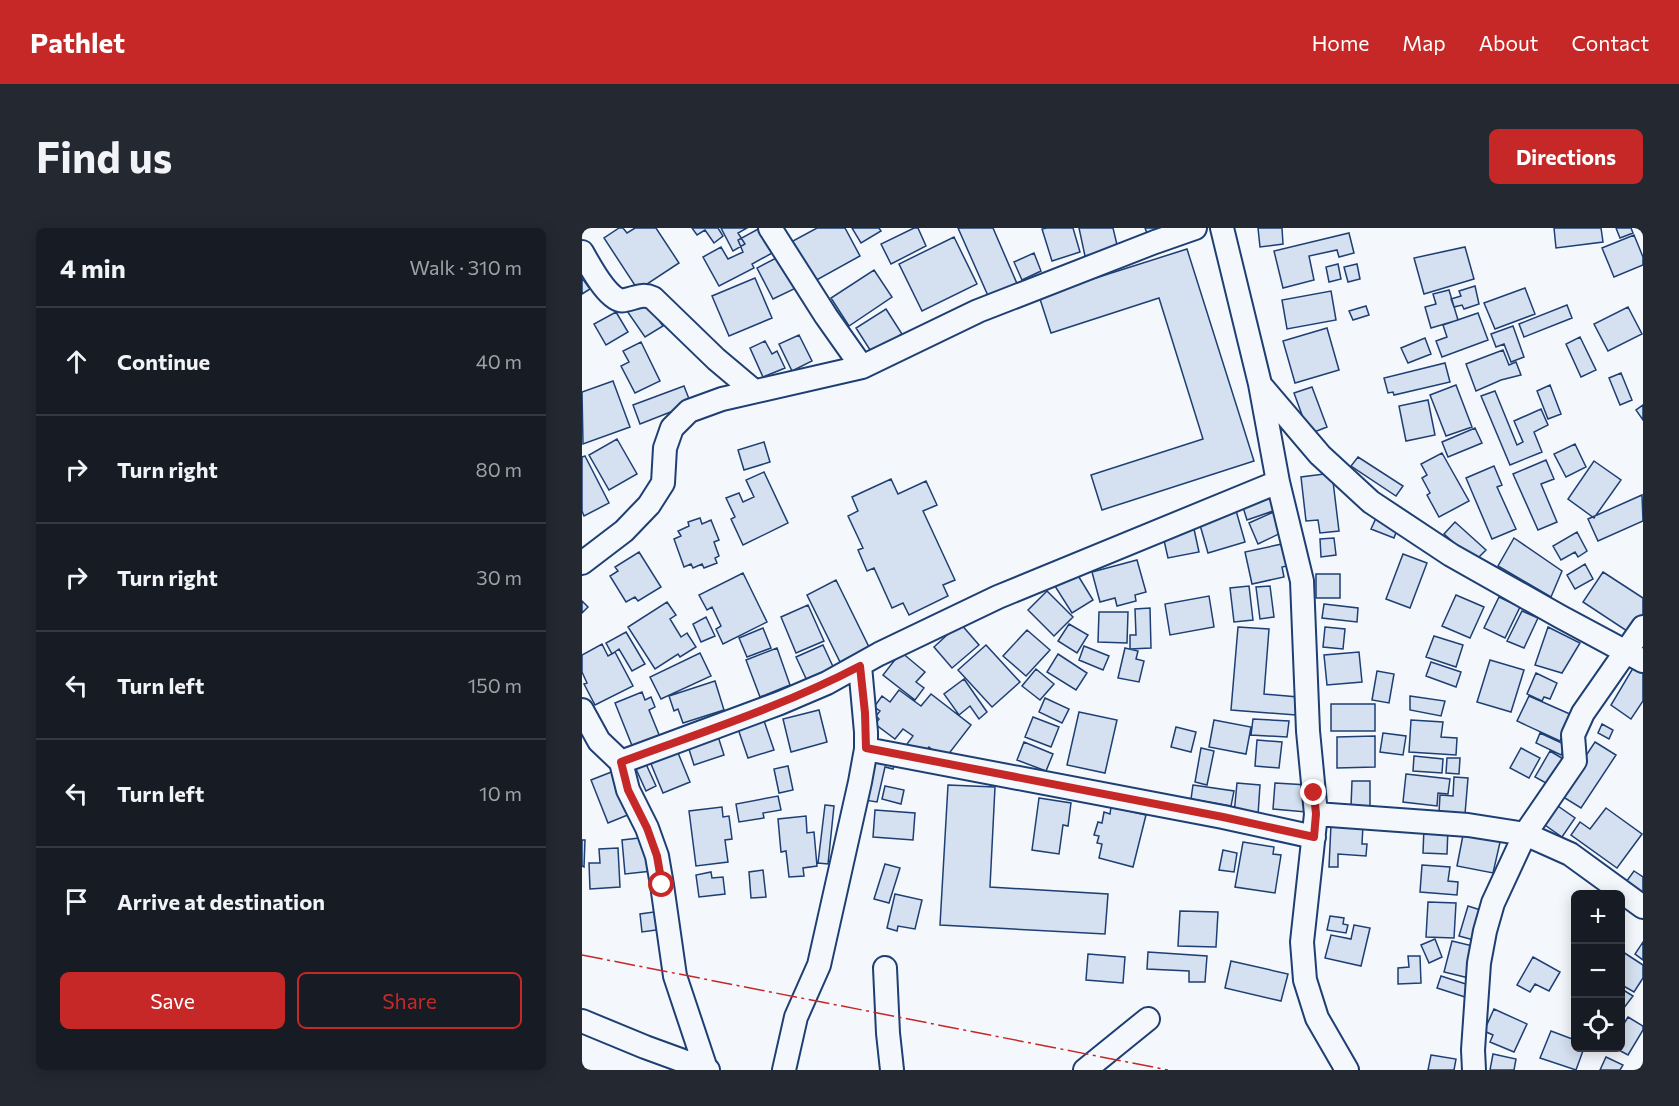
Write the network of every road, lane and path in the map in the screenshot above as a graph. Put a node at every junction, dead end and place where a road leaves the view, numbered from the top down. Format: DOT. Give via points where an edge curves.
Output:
graph roads {
  1 [pos="770,228"];
  2 [pos="1195,228"];
  3 [pos="1222,228"];
  4 [pos="582,252"];
  5 [pos="862,367"];
  6 [pos="1260,384"];
  7 [pos="754,392"];
  8 [pos="1278,482"];
  9 [pos="582,563"];
  10 [pos="1643,627"];
  11 [pos="1635,656"];
  12 [pos="860,666"];
  13 [pos="582,710"];
  14 [pos="866,748"];
  15 [pos="621,762"];
  16 [pos="1316,814"];
  17 [pos="1525,834"];
  18 [pos="1314,837"];
  19 [pos="1643,907"];
  20 [pos="885,968"];
  21 [pos="1148,1019"];
  22 [pos="582,1021"];
  23 [pos="707,1070"];
  24 [pos="784,1070"];
  25 [pos="892,1070"];
  26 [pos="1085,1070"];
  27 [pos="1347,1070"];
  28 [pos="1474,1070"];
  1 -- 5 [label="street"];
  2 -- 5 [label="street" via="999,303"];
  3 -- 6 [label="street"];
  4 -- 7 [label="street" via="615,299 623,302 645,294 653,298"];
  5 -- 7 [label="street"];
  6 -- 8 [label="street"];
  6 -- 11 [label="street" via="1320,456 1371,502 1451,555"];
  7 -- 9 [label="street" via="689,411 672,428 665,448 663,483 649,505 624,531"];
  8 -- 12 [label="street" via="1036,580"];
  8 -- 16 [label="street" via="1302,582"];
  10 -- 11 [label="street"];
  11 -- 17 [label="street" via="1598,690 1573,735 1575,761"];
  12 -- 14 [label="street"];
  12 -- 15 [label="street" via="780,704"];
  13 -- 15 [label="street" via="599,741"];
  14 -- 18 [label="street"];
  14 -- 24 [label="street" via="819,965 796,1017"];
  15 -- 23 [label="street" via="628,790 657,856 675,976"];
  16 -- 17 [label="street" via="1457,824"];
  16 -- 18 [label="street"];
  17 -- 19 [label="street" via="1570,854"];
  17 -- 28 [label="street" via="1493,903 1485,931 1479,963"];
  18 -- 27 [label="street" via="1302,942 1305,980 1317,1018"];
  20 -- 25 [label="street"];
  21 -- 26 [label="street"];
  22 -- 23 [label="street"];
}
